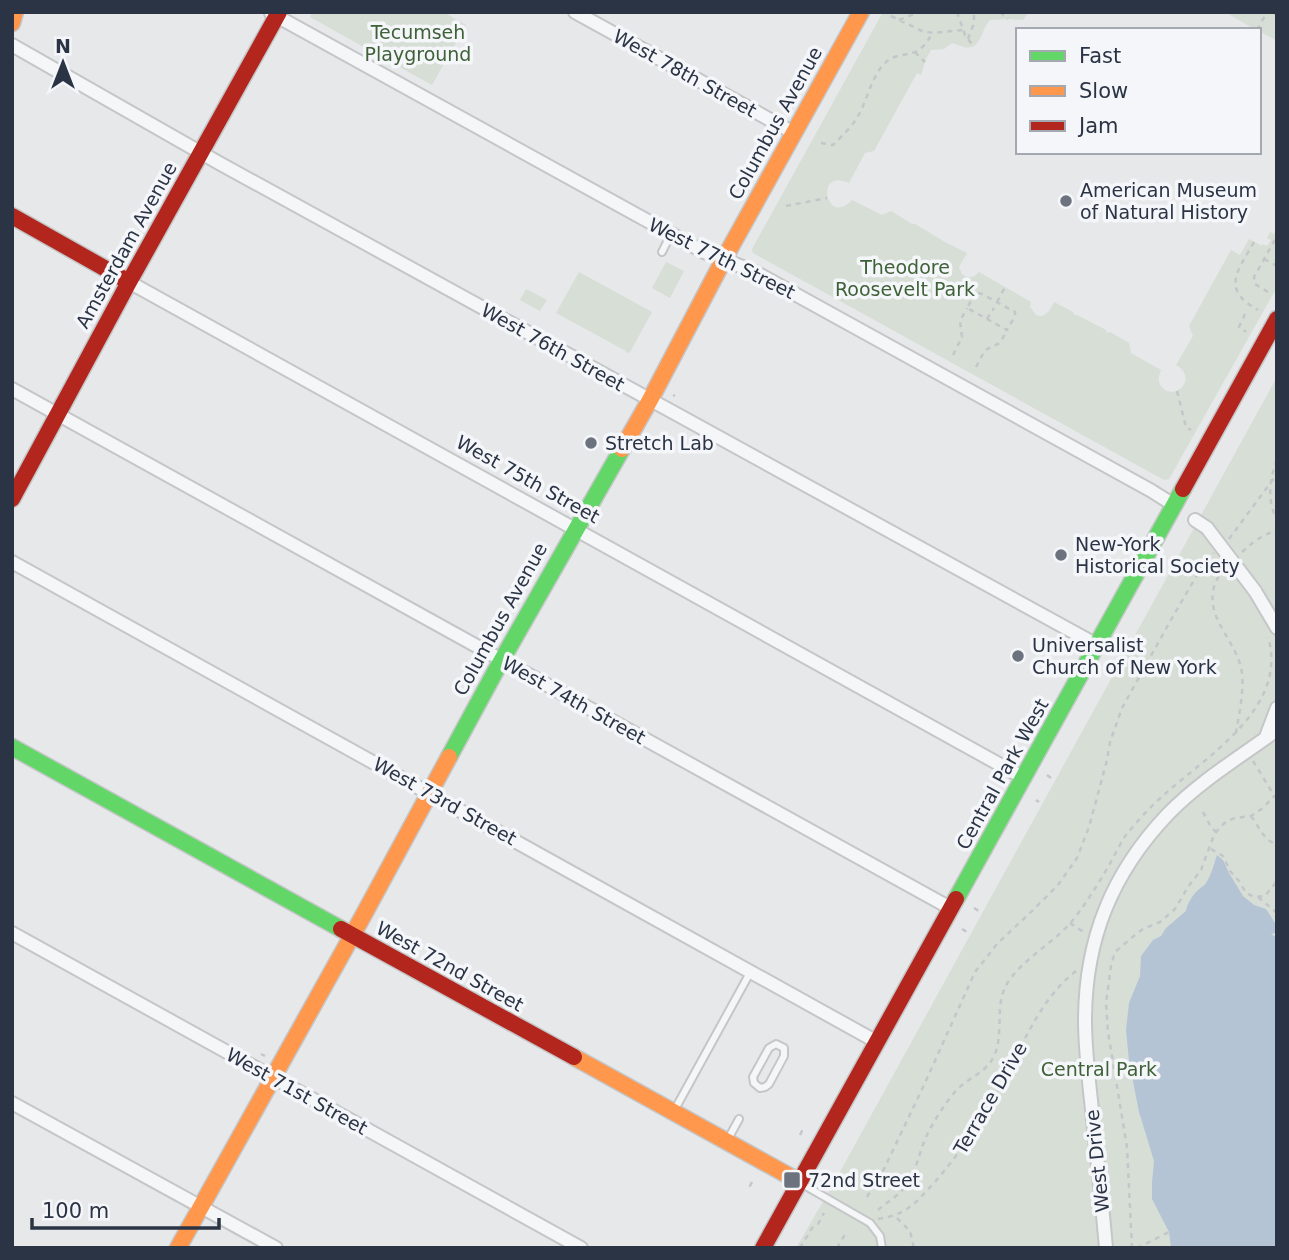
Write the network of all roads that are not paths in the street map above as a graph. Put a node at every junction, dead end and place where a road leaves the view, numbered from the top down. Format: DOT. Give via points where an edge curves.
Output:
graph roads {
  1 [pos="15,12"];
  2 [pos="575,12"];
  3 [pos="861,12"];
  4 [pos="275,13"];
  5 [pos="12,23"];
  6 [pos="12,45"];
  7 [pos="794,133"];
  8 [pos="201,153"];
  9 [pos="12,216"];
  10 [pos="671,234"];
  11 [pos="662,252"];
  12 [pos="724,259"];
  13 [pos="129,282"];
  14 [pos="1277,319"];
  15 [pos="12,389"];
  16 [pos="650,400"];
  17 [pos="58,415"];
  18 [pos="12,499"];
  19 [pos="1174,505"];
  20 [pos="1195,520"];
  21 [pos="575,529"];
  22 [pos="12,562"];
  23 [pos="1271,629"];
  24 [pos="1097,645"];
  25 [pos="502,659"];
  26 [pos="1277,708"];
  27 [pos="1277,730"];
  28 [pos="1265,738"];
  29 [pos="12,747"];
  30 [pos="1024,778"];
  31 [pos="429,792"];
  32 [pos="952,909"];
  33 [pos="12,933"];
  34 [pos="352,935"];
  35 [pos="751,971"];
  36 [pos="877,1042"];
  37 [pos="272,1078"];
  38 [pos="756,1090"];
  39 [pos="12,1102"];
  40 [pos="673,1113"];
  41 [pos="739,1119"];
  42 [pos="726,1143"];
  43 [pos="800,1182"];
  44 [pos="201,1207"];
  45 [pos="178,1248"];
  46 [pos="276,1248"];
  47 [pos="581,1248"];
  48 [pos="763,1248"];
  49 [pos="882,1248"];
  50 [pos="1106,1248"];
  1 -- 5 [label="main road"];
  2 -- 7 [label="street, West 78th Street"];
  3 -- 7 [label="main road, Columbus Avenue"];
  4 -- 8 [label="main road, Amsterdam Avenue"];
  4 -- 10 [label="street, West 77th Street"];
  6 -- 8 [label="street, West 76th Street"];
  7 -- 12 [label="main road, Columbus Avenue"];
  8 -- 13 [label="main road, Amsterdam Avenue"];
  8 -- 16 [label="street, West 76th Street"];
  9 -- 13 [label="main road, West 75th Street"];
  10 -- 11 [label="lane"];
  10 -- 12 [label="street, West 77th Street"];
  12 -- 16 [label="main road, Columbus Avenue"];
  12 -- 19 [label="street, West 77th Street" via="747,267"];
  13 -- 17 [label="main road, Amsterdam Avenue"];
  13 -- 21 [label="street, West 75th Street"];
  14 -- 19 [label="main road, Central Park West"];
  15 -- 17 [label="street, West 74th Street"];
  16 -- 21 [label="main road, Columbus Avenue"];
  16 -- 24 [label="street, West 76th Street"];
  17 -- 18 [label="main road, Amsterdam Avenue"];
  17 -- 25 [label="street, West 74th Street"];
  19 -- 24 [label="main road, Central Park West"];
  20 -- 23 [label="street, bridge" via="1207,528 1255,591"];
  21 -- 25 [label="main road, Columbus Avenue"];
  21 -- 30 [label="street, West 75th Street"];
  22 -- 31 [label="street, West 73rd Street"];
  24 -- 30 [label="main road, Central Park West"];
  25 -- 31 [label="main road, Columbus Avenue"];
  25 -- 32 [label="street, West 74th Street"];
  26 -- 28 [label="street"];
  27 -- 28 [label="street, West Drive"];
  28 -- 50 [label="street, West Drive" via="1182,801 1143,843 1123,871 1099,929 1090,961 1085,1039"];
  29 -- 34 [label="main road, West 72nd Street"];
  30 -- 32 [label="main road, Central Park West"];
  31 -- 34 [label="main road, Columbus Avenue"];
  31 -- 35 [label="street, West 73rd Street"];
  32 -- 36 [label="main road, Central Park West"];
  33 -- 37 [label="street, West 71st Street"];
  34 -- 37 [label="main road, Columbus Avenue"];
  34 -- 40 [label="main road, West 72nd Street"];
  35 -- 36 [label="street, West 73rd Street"];
  35 -- 40 [label="lane"];
  36 -- 43 [label="main road, Central Park West"];
  37 -- 44 [label="main road, Columbus Avenue"];
  37 -- 47 [label="street, West 71st Street"];
  38 -- 38 [label="lane" via="769,1084 785,1055 780,1045 772,1045 753,1077"];
  39 -- 44 [label="street"];
  40 -- 42 [label="main road, West 72nd Street"];
  41 -- 42 [label="lane"];
  42 -- 43 [label="main road, West 72nd Street"];
  43 -- 48 [label="main road, Central Park West"];
  43 -- 49 [label="lane, West 72nd Street" via="867,1220 877,1231"];
  44 -- 45 [label="main road, Columbus Avenue"];
  44 -- 46 [label="street"];
}
